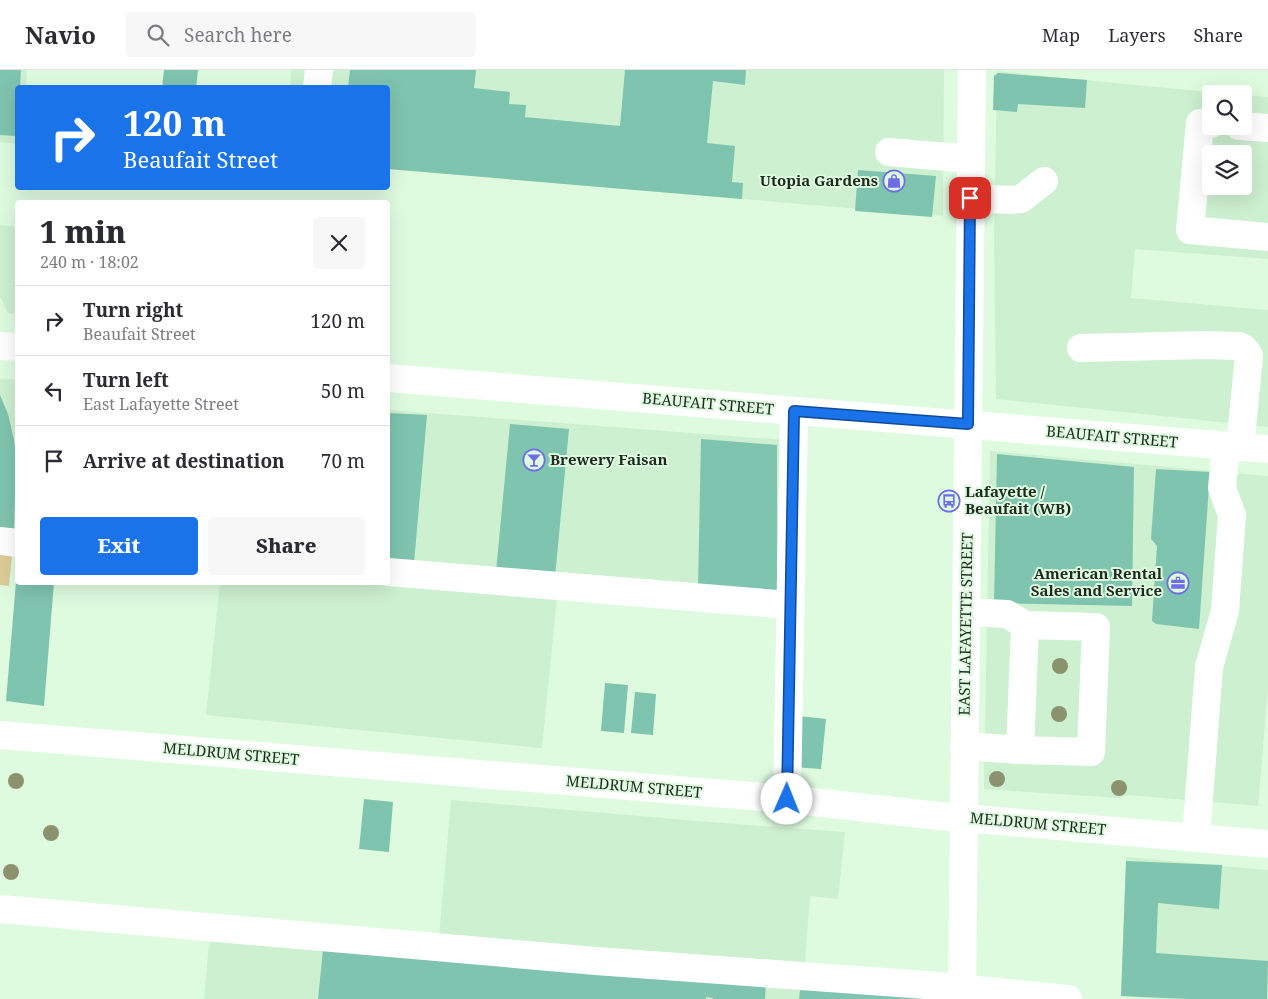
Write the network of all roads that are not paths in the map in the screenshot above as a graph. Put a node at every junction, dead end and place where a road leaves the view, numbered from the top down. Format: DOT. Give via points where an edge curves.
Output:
graph roads {
  1 [pos="319,70"];
  2 [pos="972,70"];
  3 [pos="318,85"];
  4 [pos="1202,123"];
  5 [pos="1252,127"];
  6 [pos="1268,128"];
  7 [pos="889,152"];
  8 [pos="971,159"];
  9 [pos="1044,181"];
  10 [pos="970,198"];
  11 [pos="1268,237"];
  12 [pos="0,346"];
  13 [pos="15,348"];
  14 [pos="1081,348"];
  15 [pos="390,378"];
  16 [pos="794,411"];
  17 [pos="968,424"];
  18 [pos="1233,446"];
  19 [pos="1268,449"];
  20 [pos="0,542"];
  21 [pos="15,543"];
  22 [pos="390,572"];
  23 [pos="790,605"];
  24 [pos="966,612"];
  25 [pos="1025,624"];
  26 [pos="0,735"];
  27 [pos="964,746"];
  28 [pos="1020,750"];
  29 [pos="787,799"];
  30 [pos="964,818"];
  31 [pos="1196,838"];
  32 [pos="1268,844"];
  33 [pos="0,909"];
  34 [pos="962,994"];
  35 [pos="1068,999"];
  1 -- 3 [label="street"];
  2 -- 8 [label="street, EAST LAFAYETTE STREET"];
  4 -- 11 [label="street" via="1190,230"];
  5 -- 6 [label="street"];
  7 -- 8 [label="street"];
  8 -- 10 [label="street, EAST LAFAYETTE STREET"];
  9 -- 10 [label="street" via="1021,199"];
  10 -- 17 [label="street, EAST LAFAYETTE STREET"];
  12 -- 13 [label="street"];
  14 -- 18 [label="street" via="1205,345 1244,348 1249,356"];
  15 -- 16 [label="street, BEAUFAIT STREET"];
  16 -- 17 [label="street, BEAUFAIT STREET"];
  16 -- 23 [label="street"];
  17 -- 18 [label="street, BEAUFAIT STREET"];
  17 -- 24 [label="street, EAST LAFAYETTE STREET"];
  18 -- 19 [label="street, BEAUFAIT STREET"];
  18 -- 31 [label="street" via="1222,488 1232,515 1224,611 1209,667"];
  20 -- 21 [label="street"];
  22 -- 23 [label="street"];
  23 -- 29 [label="street"];
  24 -- 25 [label="street" via="1007,614"];
  24 -- 27 [label="street, EAST LAFAYETTE STREET"];
  25 -- 28 [label="street"];
  25 -- 28 [label="street" via="1096,627 1091,752"];
  26 -- 29 [label="street, MELDRUM STREET"];
  27 -- 28 [label="street"];
  27 -- 30 [label="street, EAST LAFAYETTE STREET"];
  29 -- 30 [label="street, MELDRUM STREET"];
  30 -- 31 [label="street, MELDRUM STREET"];
  30 -- 34 [label="street, EAST LAFAYETTE STREET"];
  31 -- 32 [label="street, MELDRUM STREET"];
  33 -- 34 [label="street"];
  34 -- 35 [label="street"];
}
